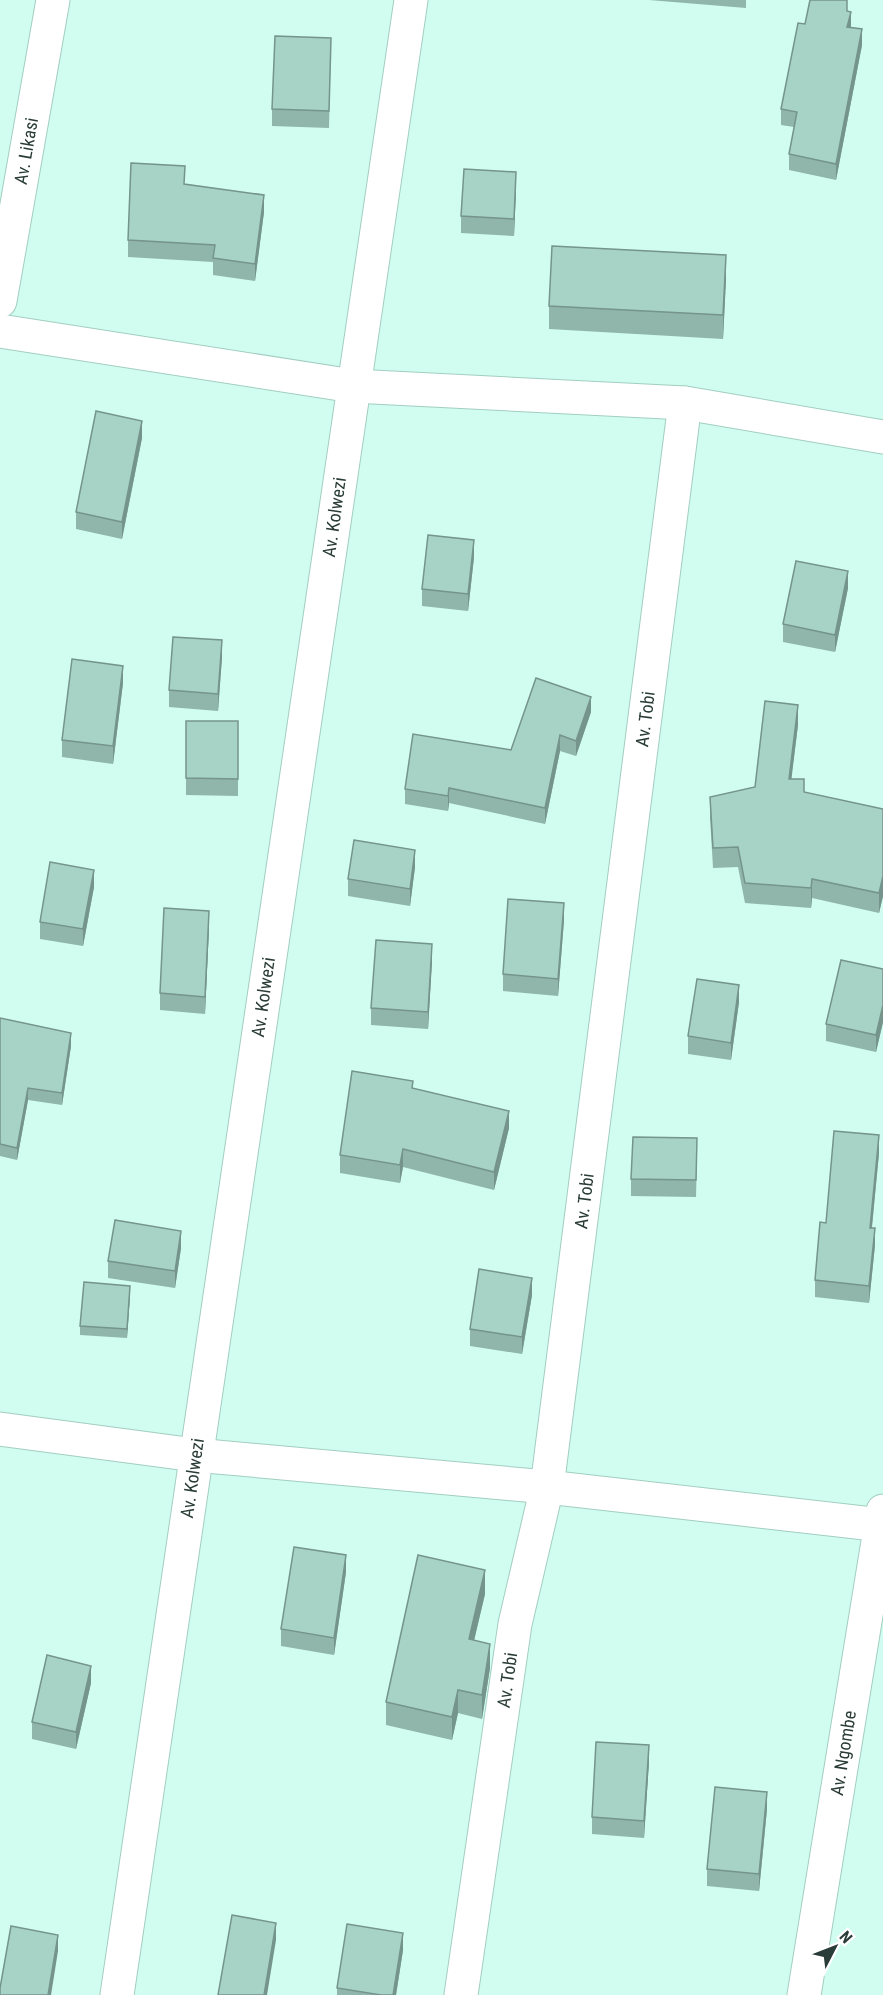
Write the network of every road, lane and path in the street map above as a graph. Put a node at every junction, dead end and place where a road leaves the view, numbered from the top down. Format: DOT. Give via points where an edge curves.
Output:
graph roads {
  1 [pos="53,0"];
  2 [pos="411,0"];
  3 [pos="0,301"];
  4 [pos="0,331"];
  5 [pos="353,386"];
  6 [pos="685,403"];
  7 [pos="883,437"];
  8 [pos="0,1429"];
  9 [pos="195,1455"];
  10 [pos="547,1487"];
  11 [pos="882,1520"];
  12 [pos="117,1995"];
  13 [pos="461,1995"];
  14 [pos="804,1995"];
  1 -- 3 [label="street, Av. Likasi"];
  2 -- 5 [label="street, Av. Kolwezi"];
  4 -- 5 [label="street"];
  5 -- 6 [label="street"];
  5 -- 9 [label="street, Av. Kolwezi"];
  6 -- 7 [label="street"];
  6 -- 10 [label="street, Av. Tobi"];
  8 -- 9 [label="street"];
  9 -- 10 [label="street"];
  9 -- 12 [label="street, Av. Kolwezi"];
  10 -- 11 [label="street"];
  10 -- 13 [label="street, Av. Tobi" via="515,1624"];
  11 -- 14 [label="street, Av. Ngombe"];
}
